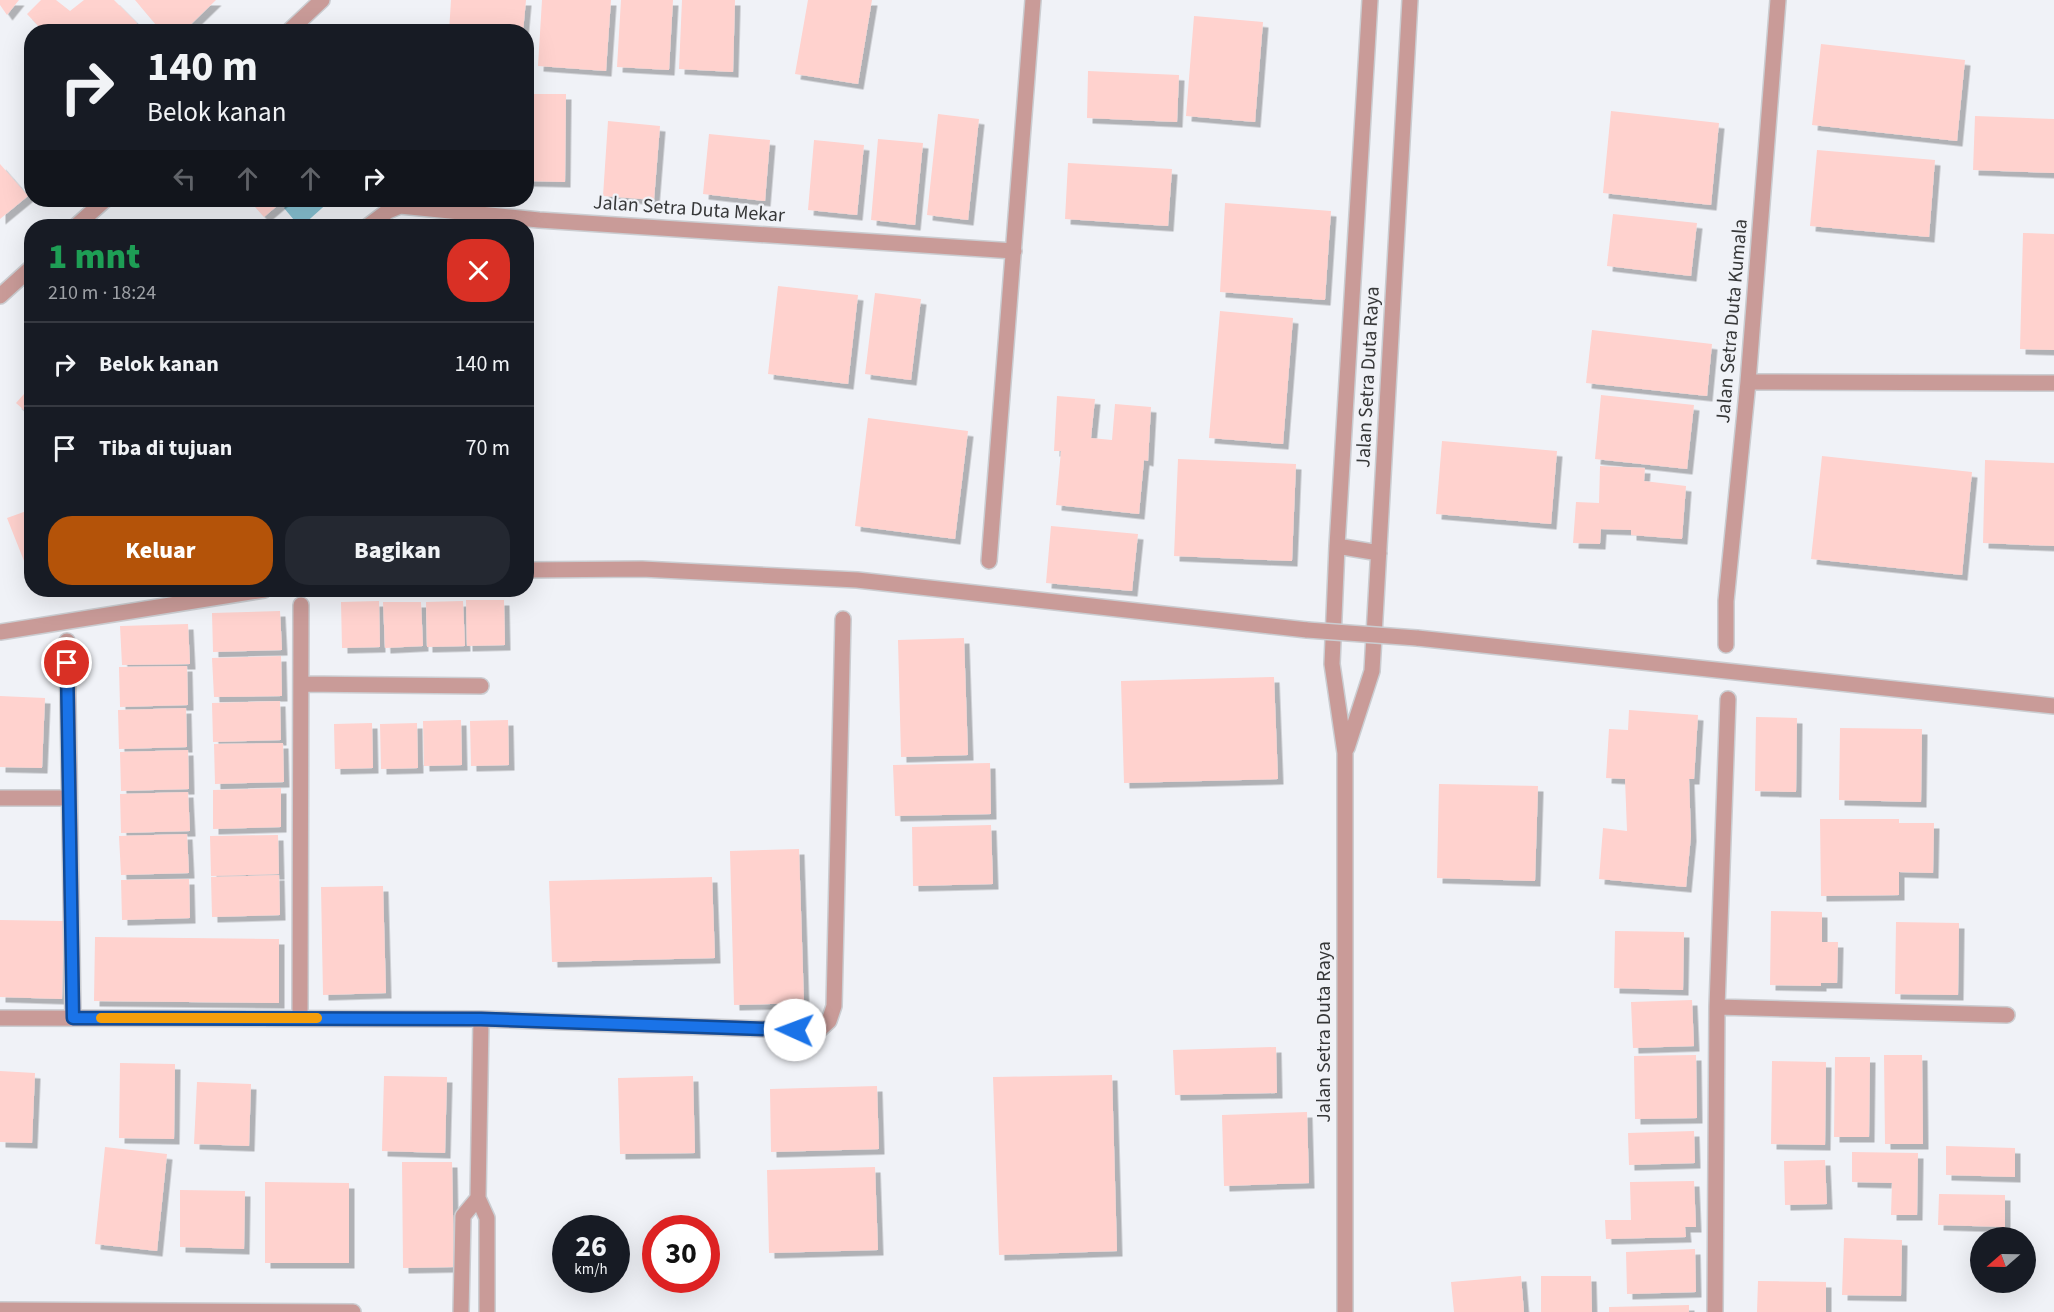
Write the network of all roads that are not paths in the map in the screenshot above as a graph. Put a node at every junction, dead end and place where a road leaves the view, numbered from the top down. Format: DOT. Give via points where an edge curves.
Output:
graph roads {
  1 [pos="322,0"];
  2 [pos="1033,0"];
  3 [pos="1370,0"];
  4 [pos="1410,0"];
  5 [pos="1778,0"];
  6 [pos="296,24"];
  7 [pos="97,207"];
  8 [pos="398,207"];
  9 [pos="410,207"];
  10 [pos="84,219"];
  11 [pos="377,219"];
  12 [pos="528,219"];
  13 [pos="534,220"];
  14 [pos="1014,251"];
  15 [pos="24,274"];
  16 [pos="0,296"];
  17 [pos="1748,382"];
  18 [pos="2054,383"];
  19 [pos="1336,546"];
  20 [pos="1379,553"];
  21 [pos="989,561"];
  22 [pos="534,570"];
  23 [pos="220,597"];
  24 [pos="301,605"];
  25 [pos="843,619"];
  26 [pos="0,632"];
  27 [pos="67,641"];
  28 [pos="1726,645"];
  29 [pos="301,684"];
  30 [pos="480,686"];
  31 [pos="1728,699"];
  32 [pos="2054,706"];
  33 [pos="1346,753"];
  34 [pos="0,798"];
  35 [pos="69,798"];
  36 [pos="1716,1008"];
  37 [pos="2007,1015"];
  38 [pos="0,1018"];
  39 [pos="73,1018"];
  40 [pos="300,1018"];
  41 [pos="481,1019"];
  42 [pos="478,1198"];
  43 [pos="0,1310"];
  44 [pos="353,1312"];
  45 [pos="461,1312"];
  46 [pos="487,1312"];
  47 [pos="1345,1312"];
  48 [pos="1715,1312"];
  1 -- 6 [label="street"];
  2 -- 14 [label="street"];
  3 -- 19 [label="street, Jalan Setra Duta Raya"];
  4 -- 20 [label="street, Jalan Setra Duta Raya"];
  5 -- 17 [label="street, Jalan Setra Duta Kumala"];
  7 -- 10 [label="street"];
  8 -- 11 [label="street, Jalan Setra Duta Mekar"];
  9 -- 12 [label="street, Jalan Setra Duta Mekar"];
  13 -- 14 [label="street, Jalan Setra Duta Mekar"];
  14 -- 21 [label="street"];
  15 -- 16 [label="street"];
  17 -- 18 [label="street"];
  17 -- 28 [label="street, Jalan Setra Duta Kumala" via="1726,601"];
  19 -- 20 [label="street"];
  19 -- 33 [label="street, Jalan Setra Duta Raya" via="1332,664"];
  20 -- 33 [label="street, Jalan Setra Duta Raya" via="1371,671"];
  22 -- 32 [label="street, bridge" via="642,569 857,580"];
  23 -- 26 [label="street"];
  24 -- 29 [label="street"];
  25 -- 41 [label="street" via="834,1006 829,1021 818,1031"];
  27 -- 35 [label="street"];
  29 -- 30 [label="street"];
  29 -- 40 [label="street"];
  31 -- 36 [label="street"];
  33 -- 47 [label="street, Jalan Setra Duta Raya"];
  34 -- 35 [label="street"];
  35 -- 39 [label="street"];
  36 -- 37 [label="street"];
  36 -- 48 [label="street"];
  38 -- 39 [label="street"];
  39 -- 40 [label="street"];
  40 -- 41 [label="street"];
  41 -- 42 [label="street"];
  42 -- 45 [label="street" via="463,1216"];
  42 -- 46 [label="street" via="487,1218"];
  43 -- 44 [label="street"];
}
